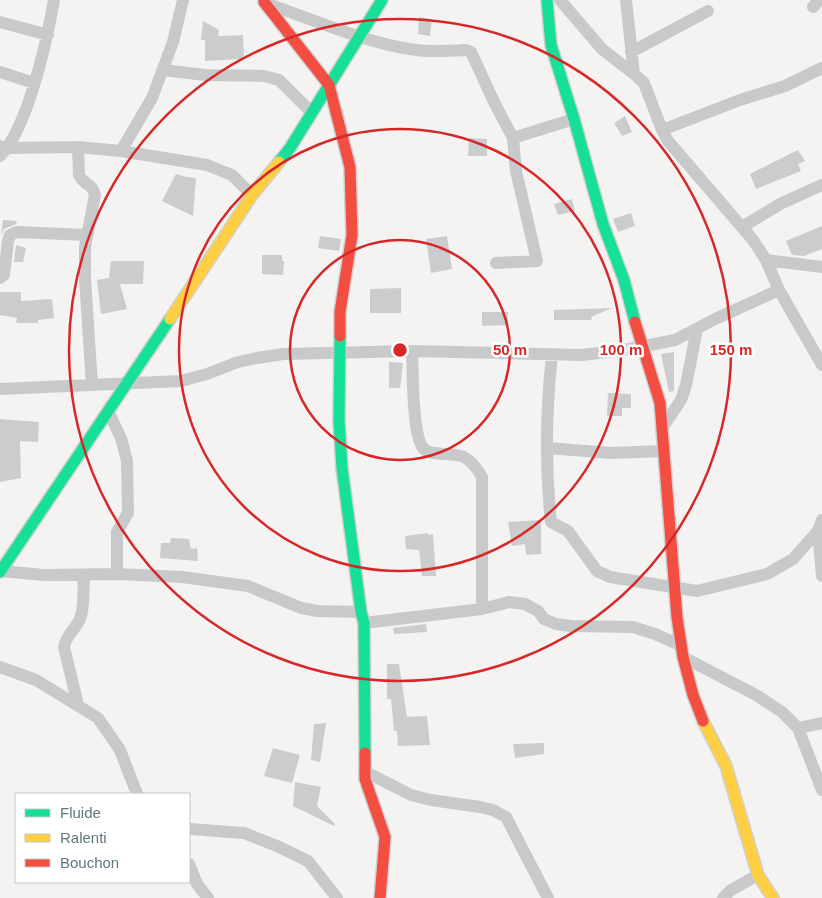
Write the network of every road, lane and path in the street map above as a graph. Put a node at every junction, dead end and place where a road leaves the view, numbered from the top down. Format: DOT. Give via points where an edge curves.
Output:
graph roads {
  1 [pos="54,0"];
  2 [pos="183,0"];
  3 [pos="382,0"];
  4 [pos="547,0"];
  5 [pos="560,0"];
  6 [pos="626,0"];
  7 [pos="261,1"];
  8 [pos="708,11"];
  9 [pos="0,22"];
  10 [pos="48,36"];
  11 [pos="360,36"];
  12 [pos="631,52"];
  13 [pos="822,68"];
  14 [pos="163,70"];
  15 [pos="0,72"];
  16 [pos="634,74"];
  17 [pos="34,83"];
  18 [pos="329,85"];
  19 [pos="312,113"];
  20 [pos="574,119"];
  21 [pos="662,130"];
  22 [pos="513,138"];
  23 [pos="78,147"];
  24 [pos="3,150"];
  25 [pos="121,151"];
  26 [pos="822,185"];
  27 [pos="252,195"];
  28 [pos="742,227"];
  29 [pos="87,235"];
  30 [pos="766,260"];
  31 [pos="496,263"];
  32 [pos="822,267"];
  33 [pos="0,278"];
  34 [pos="779,290"];
  35 [pos="698,328"];
  36 [pos="642,347"];
  37 [pos="412,352"];
  38 [pos="340,353"];
  39 [pos="552,355"];
  40 [pos="822,365"];
  41 [pos="128,384"];
  42 [pos="92,385"];
  43 [pos="0,389"];
  44 [pos="108,411"];
  45 [pos="663,427"];
  46 [pos="548,448"];
  47 [pos="664,451"];
  48 [pos="820,525"];
  49 [pos="0,571"];
  50 [pos="117,574"];
  51 [pos="84,575"];
  52 [pos="822,576"];
  53 [pos="675,588"];
  54 [pos="482,609"];
  55 [pos="363,617"];
  56 [pos="683,652"];
  57 [pos="0,667"];
  58 [pos="78,705"];
  59 [pos="822,723"];
  60 [pos="798,728"];
  61 [pos="364,771"];
  62 [pos="822,790"];
  63 [pos="137,793"];
  64 [pos="190,829"];
  65 [pos="190,866"];
  66 [pos="758,875"];
  67 [pos="208,898"];
  68 [pos="337,898"];
  69 [pos="380,898"];
  70 [pos="548,898"];
  71 [pos="723,898"];
  72 [pos="773,898"];
  1 -- 10 [label="street"];
  2 -- 14 [label="street"];
  3 -- 11 [label="street"];
  4 -- 20 [label="street" via="551,45"];
  5 -- 16 [label="street" via="602,49"];
  6 -- 12 [label="street"];
  7 -- 11 [label="street"];
  7 -- 18 [label="street"];
  8 -- 12 [label="street"];
  9 -- 10 [label="street"];
  10 -- 17 [label="street"];
  11 -- 18 [label="street"];
  11 -- 22 [label="street" via="416,50 471,52"];
  12 -- 16 [label="street"];
  13 -- 21 [label="street" via="785,86"];
  14 -- 19 [label="street" via="205,75 264,76 279,80"];
  14 -- 25 [label="street" via="152,98"];
  15 -- 17 [label="street"];
  16 -- 21 [label="street" via="648,90"];
  17 -- 24 [label="street" via="26,110"];
  18 -- 19 [label="street"];
  18 -- 38 [label="street" via="350,167 352,235 340,312"];
  19 -- 27 [label="street" via="290,148"];
  20 -- 22 [label="street"];
  20 -- 36 [label="street" via="602,224 624,280"];
  21 -- 28 [label="street"];
  22 -- 31 [label="street" via="516,171 537,261"];
  23 -- 24 [label="street"];
  23 -- 25 [label="street"];
  23 -- 29 [label="street" via="80,179 93,188 95,195"];
  25 -- 27 [label="street" via="218,168 232,175"];
  26 -- 28 [label="street" via="780,204"];
  27 -- 41 [label="street"];
  28 -- 30 [label="street"];
  29 -- 33 [label="street" via="17,232 10,235 4,275"];
  29 -- 42 [label="street" via="84,279"];
  30 -- 32 [label="street"];
  30 -- 34 [label="street"];
  34 -- 35 [label="street"];
  34 -- 40 [label="street"];
  35 -- 36 [label="street" via="675,340"];
  35 -- 45 [label="street" via="686,386"];
  36 -- 39 [label="street" via="582,355"];
  36 -- 45 [label="street" via="656,389"];
  37 -- 38 [label="street"];
  37 -- 39 [label="street"];
  37 -- 54 [label="street" via="417,429 422,446 429,452 465,458 473,463 482,477"];
  38 -- 41 [label="street" via="282,354 238,362 181,380"];
  38 -- 55 [label="street" via="342,468"];
  39 -- 46 [label="street"];
  41 -- 42 [label="street"];
  41 -- 44 [label="street"];
  42 -- 43 [label="street"];
  44 -- 49 [label="street"];
  44 -- 50 [label="street" via="121,438 127,461 128,513 117,532"];
  45 -- 47 [label="street"];
  46 -- 47 [label="street" via="611,453"];
  46 -- 53 [label="street" via="551,522 568,531 597,571 610,577"];
  47 -- 53 [label="street"];
  48 -- 52 [label="street"];
  48 -- 53 [label="street" via="793,559 767,574 697,591"];
  49 -- 51 [label="street"];
  50 -- 51 [label="street"];
  50 -- 55 [label="street" via="182,576 248,586 300,608"];
  51 -- 58 [label="street" via="80,620 65,640 64,647"];
  53 -- 56 [label="street"];
  54 -- 55 [label="street"];
  54 -- 56 [label="street" via="509,602 525,604 556,624 633,627 655,634"];
  55 -- 61 [label="street"];
  56 -- 60 [label="street" via="782,712"];
  56 -- 66 [label="street" via="704,725 726,766"];
  57 -- 58 [label="street" via="36,680"];
  58 -- 63 [label="street" via="98,718 120,750"];
  59 -- 60 [label="street"];
  60 -- 62 [label="street"];
  61 -- 69 [label="street" via="367,790 385,837"];
  61 -- 70 [label="street" via="411,795 480,806 506,817"];
  64 -- 68 [label="street" via="244,833 277,846 308,861"];
  65 -- 67 [label="street" via="197,884"];
  66 -- 71 [label="street"];
  66 -- 72 [label="street"];
}
